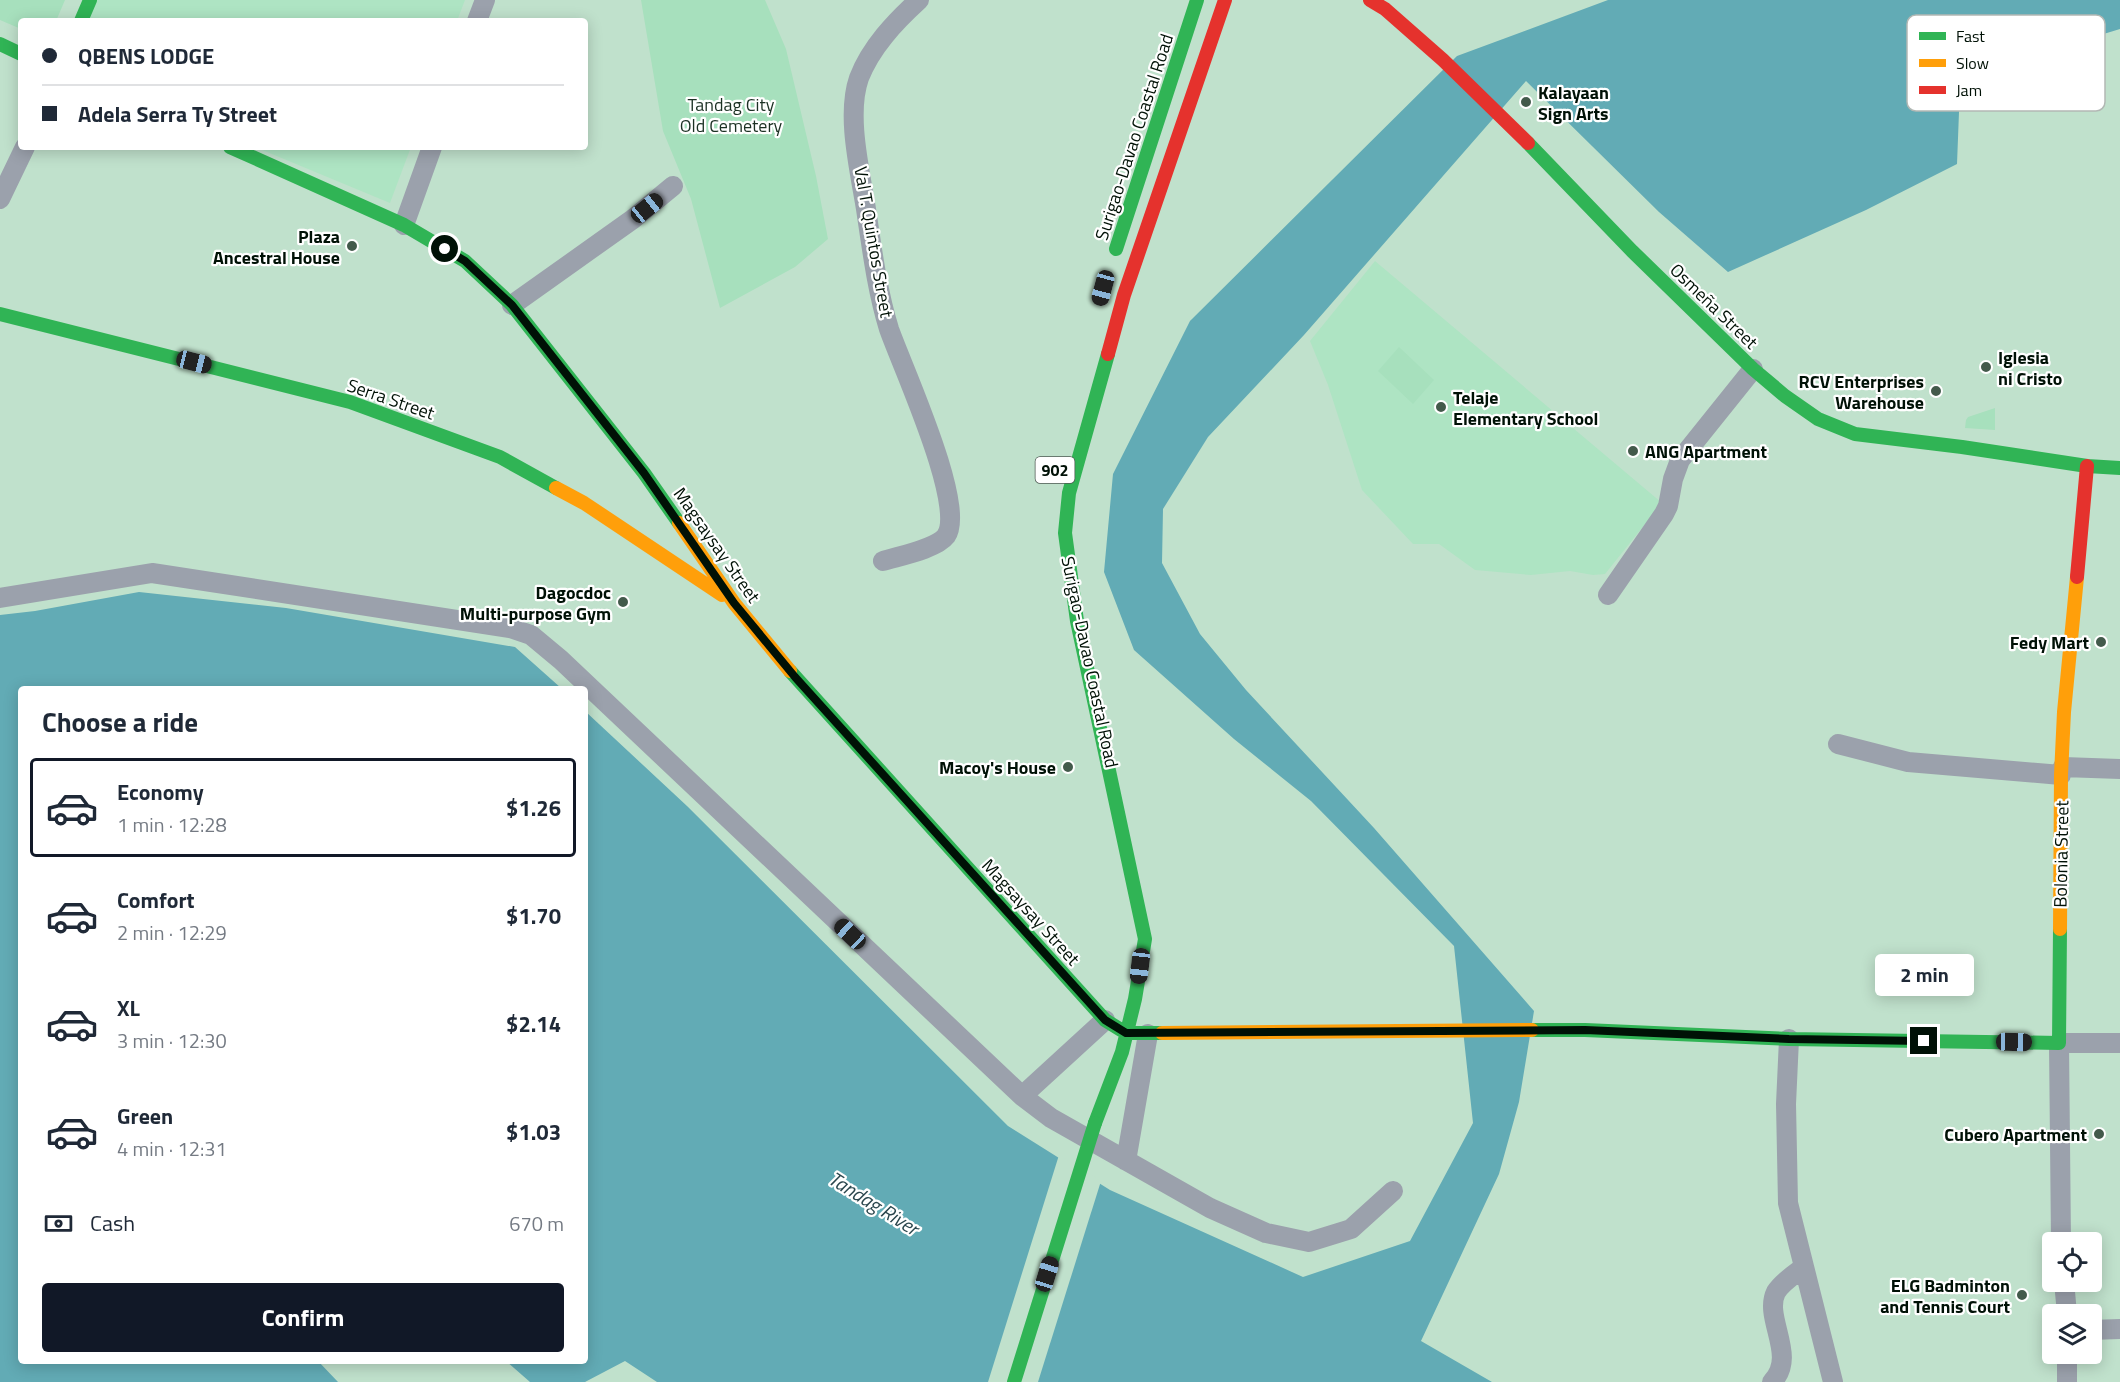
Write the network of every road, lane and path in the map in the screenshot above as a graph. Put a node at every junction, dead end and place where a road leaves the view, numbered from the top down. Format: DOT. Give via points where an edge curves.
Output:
graph roads {
  1 [pos="90,0"];
  2 [pos="485,0"];
  3 [pos="920,0"];
  4 [pos="1197,0"];
  5 [pos="1225,0"];
  6 [pos="1370,0"];
  7 [pos="82,18"];
  8 [pos="478,18"];
  9 [pos="0,44"];
  10 [pos="18,53"];
  11 [pos="24,150"];
  12 [pos="237,150"];
  13 [pos="431,150"];
  14 [pos="673,186"];
  15 [pos="0,199"];
  16 [pos="404,225"];
  17 [pos="1110,266"];
  18 [pos="512,305"];
  19 [pos="0,314"];
  20 [pos="1753,369"];
  21 [pos="2086,466"];
  22 [pos="2120,468"];
  23 [pos="883,561"];
  24 [pos="1608,595"];
  25 [pos="0,597"];
  26 [pos="734,603"];
  27 [pos="1838,744"];
  28 [pos="2120,768"];
  29 [pos="2062,771"];
  30 [pos="1119,883"];
  31 [pos="1142,949"];
  32 [pos="1105,1020"];
  33 [pos="1126,1033"];
  34 [pos="1148,1034"];
  35 [pos="1789,1039"];
  36 [pos="2059,1043"];
  37 [pos="2120,1043"];
  38 [pos="1022,1096"];
  39 [pos="1126,1161"];
  40 [pos="1393,1191"];
  41 [pos="2061,1232"];
  42 [pos="1804,1267"];
  43 [pos="2120,1329"];
  44 [pos="2102,1330"];
  45 [pos="2067,1364"];
  46 [pos="1014,1382"];
  47 [pos="1772,1382"];
  48 [pos="1833,1382"];
  49 [pos="2067,1382"];
  1 -- 7 [label="main road"];
  2 -- 8 [label="street"];
  3 -- 23 [label="street, Val T. Quintos Street" via="888,30 871,54 859,79 854,107 881,299 938,457 949,523 946,535 936,544"];
  4 -- 17 [label="main road, Surigao-Davao Coastal Road"];
  5 -- 31 [label="main road, Surigao-Davao Coastal Road / 902" via="1118,294 1069,493 1065,533 1068,596 1143,924"];
  6 -- 20 [label="main road, Osmeña Street" via="1385,9 1501,115"];
  9 -- 10 [label="main road"];
  11 -- 15 [label="street"];
  12 -- 16 [label="main road, Magsaysay Street"];
  13 -- 16 [label="street"];
  14 -- 18 [label="street"];
  16 -- 18 [label="main road, Magsaysay Street" via="465,261"];
  18 -- 26 [label="main road, Magsaysay Street" via="644,473"];
  19 -- 26 [label="main road, Serra Street" via="350,402 500,457 584,503"];
  20 -- 21 [label="main road, Osmeña Street" via="1818,419 1856,434"];
  20 -- 24 [label="street" via="1680,460 1664,514"];
  21 -- 22 [label="main road, Osmeña Street"];
  21 -- 29 [label="main road, Bolonia Street"];
  25 -- 38 [label="street" via="152,573 510,628 531,635"];
  26 -- 32 [label="main road, Magsaysay Street" via="795,677"];
  27 -- 29 [label="street" via="1908,762"];
  28 -- 29 [label="street"];
  29 -- 36 [label="main road, Bolonia Street"];
  30 -- 31 [label="main road" via="1129,926"];
  31 -- 33 [label="main road, Surigao-Davao Coastal Road / 902"];
  32 -- 33 [label="main road, Magsaysay Street"];
  32 -- 38 [label="street"];
  33 -- 34 [label="main road"];
  33 -- 46 [label="main road, Surigao-Davao Coastal Road / 902, bridge"];
  34 -- 35 [label="main road" via="1585,1030"];
  34 -- 39 [label="street"];
  35 -- 36 [label="main road"];
  35 -- 42 [label="street" via="1788,1203"];
  36 -- 37 [label="street"];
  36 -- 41 [label="street, Bolonia Street"];
  38 -- 39 [label="street" via="1051,1118"];
  39 -- 40 [label="street" via="1256,1229 1309,1242 1351,1229"];
  42 -- 47 [label="street" via="1774,1297 1782,1356 1780,1371"];
  42 -- 48 [label="street"];
  43 -- 44 [label="street"];
  45 -- 49 [label="street"];
}
